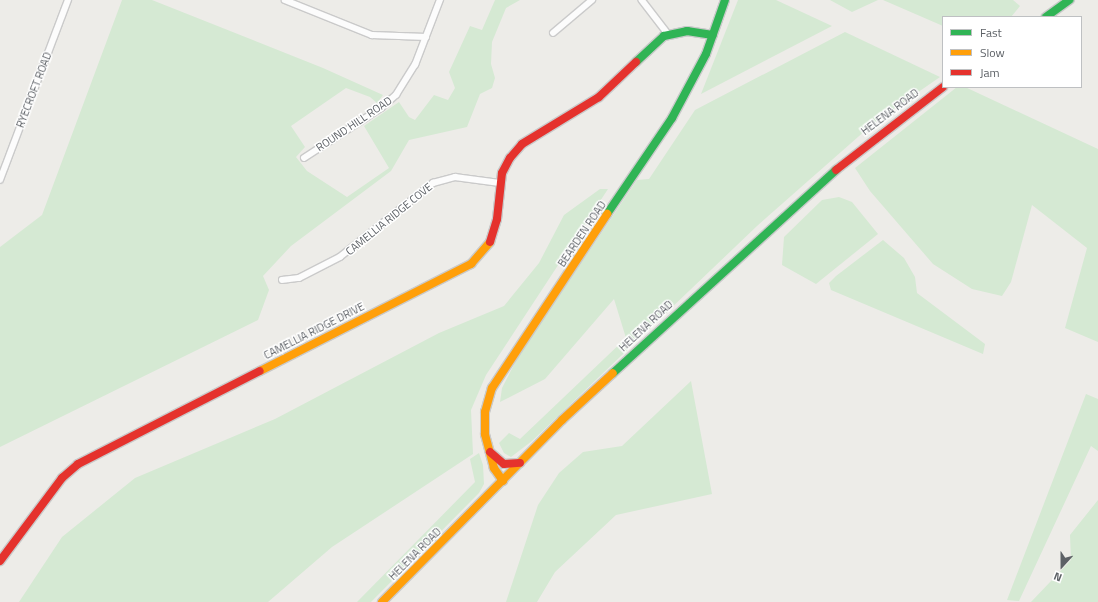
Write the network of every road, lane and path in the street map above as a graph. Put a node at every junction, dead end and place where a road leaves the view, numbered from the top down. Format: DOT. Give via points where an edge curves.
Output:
graph roads {
  1 [pos="68,0"];
  2 [pos="285,0"];
  3 [pos="440,0"];
  4 [pos="592,0"];
  5 [pos="642,0"];
  6 [pos="725,0"];
  7 [pos="1069,0"];
  8 [pos="1047,16"];
  9 [pos="553,33"];
  10 [pos="669,35"];
  11 [pos="713,35"];
  12 [pos="426,37"];
  13 [pos="942,88"];
  14 [pos="304,158"];
  15 [pos="0,180"];
  16 [pos="500,182"];
  17 [pos="282,280"];
  18 [pos="488,450"];
  19 [pos="520,464"];
  20 [pos="503,481"];
  21 [pos="0,560"];
  22 [pos="382,602"];
  1 -- 15 [label="street, RYECROFT ROAD"];
  2 -- 12 [label="street" via="372,35"];
  3 -- 12 [label="street, ROUND HILL ROAD"];
  4 -- 9 [label="street"];
  5 -- 10 [label="street"];
  6 -- 11 [label="street, BEARDEN ROAD"];
  7 -- 8 [label="street"];
  10 -- 11 [label="street" via="687,31"];
  10 -- 16 [label="street, CAMELLIA RIDGE DRIVE" via="657,41 599,97 522,144 507,163"];
  11 -- 18 [label="street, BEARDEN ROAD" via="690,87 654,148 498,377 485,412"];
  12 -- 14 [label="street, ROUND HILL ROAD" via="410,75 396,95 372,114"];
  13 -- 19 [label="street, HELENA ROAD" via="856,152 603,381"];
  16 -- 17 [label="street, CAMELLIA RIDGE COVE" via="455,177 433,183 340,257 299,278"];
  16 -- 21 [label="street, CAMELLIA RIDGE DRIVE" via="494,233 487,247 474,262 78,464 62,478"];
  18 -- 19 [label="street" via="504,464"];
  18 -- 20 [label="street, BEARDEN ROAD" via="496,473"];
  19 -- 20 [label="street, HELENA ROAD"];
  20 -- 22 [label="street, HELENA ROAD"];
}
